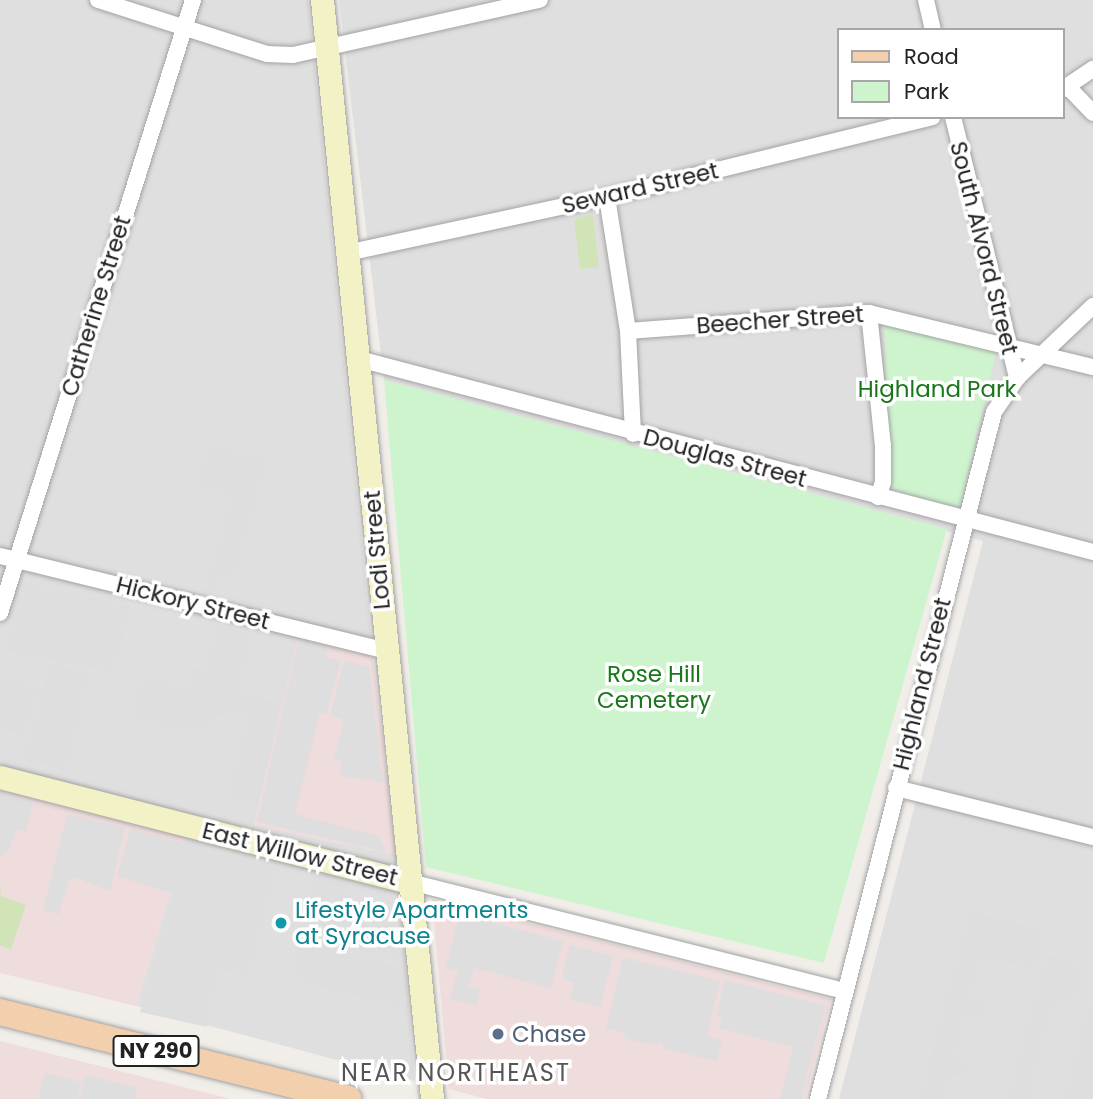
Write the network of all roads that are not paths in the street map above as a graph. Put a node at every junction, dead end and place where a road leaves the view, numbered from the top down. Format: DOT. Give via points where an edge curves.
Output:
graph roads {
  1 [pos="98,0"];
  2 [pos="193,0"];
  3 [pos="322,0"];
  4 [pos="540,0"];
  5 [pos="926,0"];
  6 [pos="184,28"];
  7 [pos="933,28"];
  8 [pos="327,47"];
  9 [pos="1093,69"];
  10 [pos="1066,88"];
  11 [pos="1093,113"];
  12 [pos="924,119"];
  13 [pos="953,119"];
  14 [pos="607,197"];
  15 [pos="347,253"];
  16 [pos="1093,306"];
  17 [pos="869,313"];
  18 [pos="628,331"];
  19 [pos="1008,347"];
  20 [pos="1042,355"];
  21 [pos="359,359"];
  22 [pos="1093,367"];
  23 [pos="1017,378"];
  24 [pos="634,434"];
  25 [pos="878,497"];
  26 [pos="965,520"];
  27 [pos="1093,552"];
  28 [pos="0,556"];
  29 [pos="17,560"];
  30 [pos="0,613"];
  31 [pos="386,651"];
  32 [pos="0,777"];
  33 [pos="896,788"];
  34 [pos="1093,837"];
  35 [pos="410,882"];
  36 [pos="845,991"];
  37 [pos="0,1012"];
  38 [pos="348,1099"];
  39 [pos="432,1099"];
  40 [pos="818,1099"];
  1 -- 6 [label="street"];
  2 -- 6 [label="street, Catherine Street"];
  3 -- 8 [label="street, Lodi Street"];
  4 -- 8 [label="street"];
  5 -- 7 [label="street"];
  6 -- 8 [label="street" via="267,54 293,55"];
  6 -- 29 [label="street, Catherine Street"];
  8 -- 15 [label="street, Lodi Street"];
  9 -- 10 [label="street"];
  10 -- 11 [label="street"];
  12 -- 14 [label="street, Seward Street"];
  13 -- 19 [label="street, South Alvord Street"];
  14 -- 15 [label="street, Seward Street"];
  14 -- 18 [label="street"];
  15 -- 21 [label="street, Lodi Street"];
  16 -- 20 [label="street, Highland Street"];
  17 -- 18 [label="street, Beecher Street"];
  17 -- 19 [label="street, Beecher Street"];
  17 -- 25 [label="street" via="883,446 883,482"];
  18 -- 24 [label="street"];
  19 -- 20 [label="street, Beecher Street"];
  19 -- 23 [label="street, South Alvord Street"];
  20 -- 22 [label="street, Beecher Street"];
  20 -- 23 [label="street, Highland Street"];
  21 -- 24 [label="street, Douglas Street"];
  21 -- 31 [label="street, Lodi Street"];
  23 -- 26 [label="street, Highland Street" via="994,412"];
  24 -- 25 [label="street, Douglas Street"];
  25 -- 26 [label="street, Douglas Street"];
  26 -- 27 [label="street, Douglas Street"];
  26 -- 33 [label="street, Highland Street"];
  28 -- 29 [label="street, Hickory Street"];
  29 -- 30 [label="street, Catherine Street"];
  29 -- 31 [label="street, Hickory Street"];
  31 -- 35 [label="street, Lodi Street"];
  32 -- 35 [label="street, East Willow Street"];
  33 -- 34 [label="street"];
  33 -- 36 [label="street, Highland Street"];
  35 -- 36 [label="street, East Willow Street"];
  35 -- 39 [label="street, Lodi Street"];
  36 -- 40 [label="street, Highland Street"];
  37 -- 38 [label="main road, NY 290"];
}
